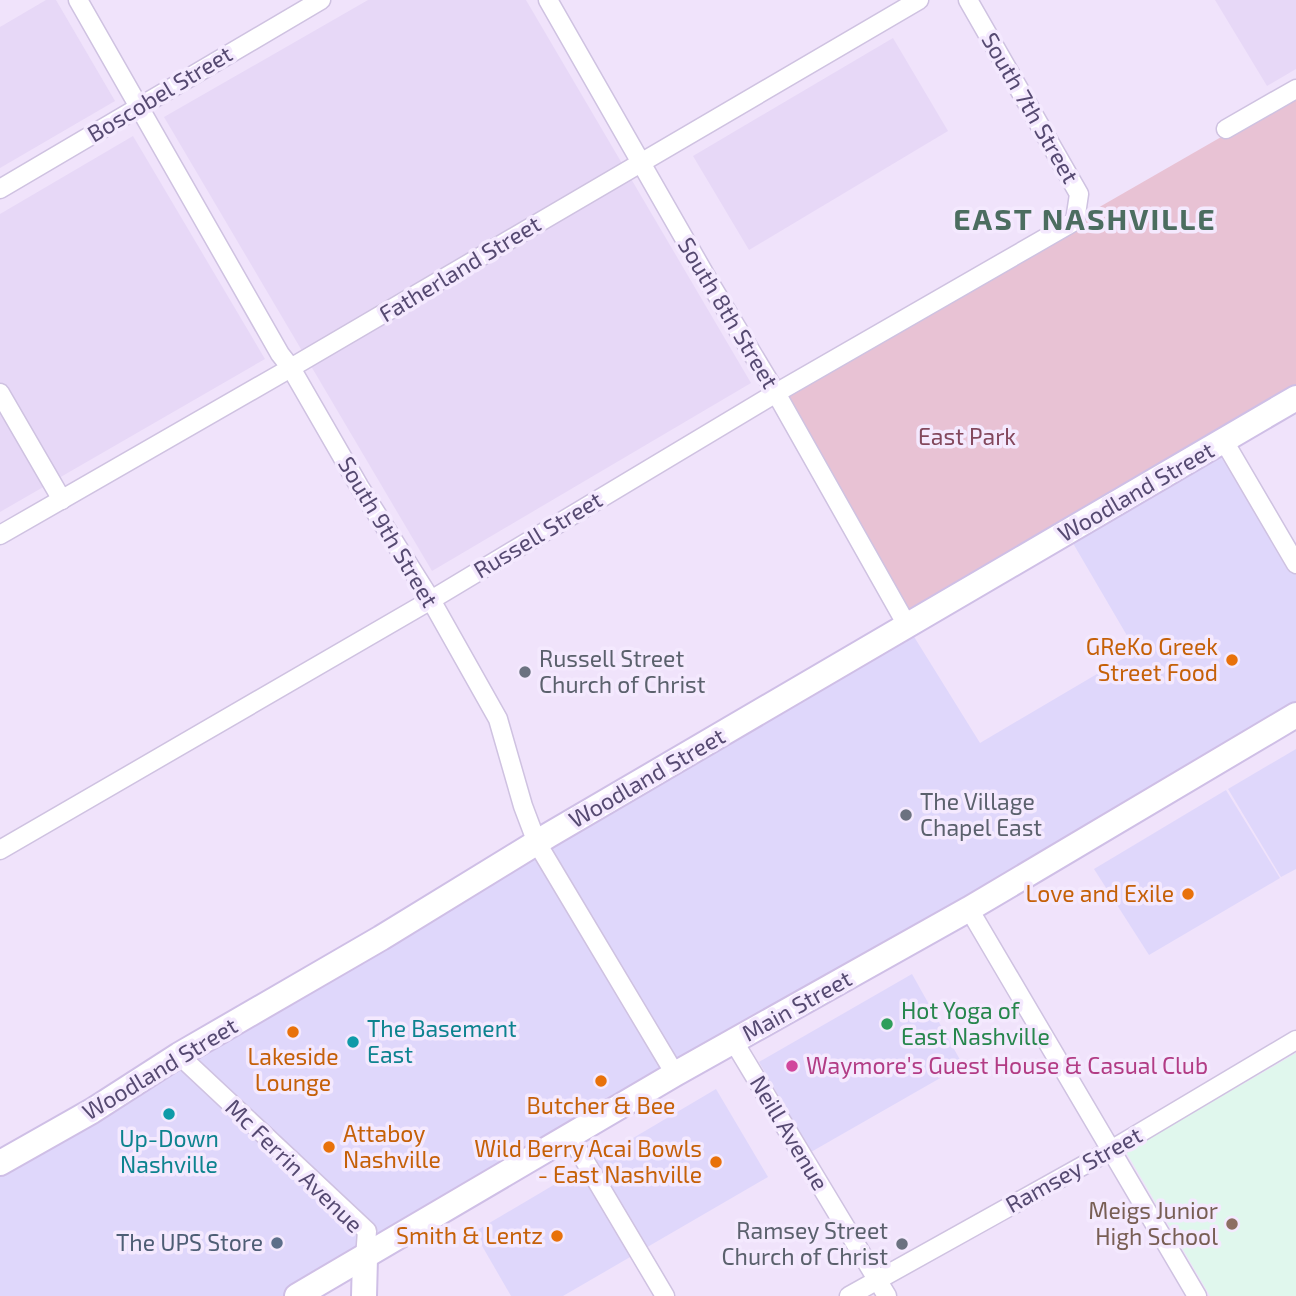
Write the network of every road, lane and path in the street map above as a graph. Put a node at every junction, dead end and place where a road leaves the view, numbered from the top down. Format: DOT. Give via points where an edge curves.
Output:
graph roads {
  1 [pos="78,0"];
  2 [pos="321,0"];
  3 [pos="548,0"];
  4 [pos="919,0"];
  5 [pos="968,0"];
  6 [pos="1296,89"];
  7 [pos="138,106"];
  8 [pos="1226,129"];
  9 [pos="640,163"];
  10 [pos="0,189"];
  11 [pos="1076,220"];
  12 [pos="291,368"];
  13 [pos="0,393"];
  14 [pos="776,393"];
  15 [pos="1296,398"];
  16 [pos="1224,441"];
  17 [pos="62,500"];
  18 [pos="0,535"];
  19 [pos="1296,564"];
  20 [pos="431,600"];
  21 [pos="908,627"];
  22 [pos="1296,715"];
  23 [pos="537,843"];
  24 [pos="0,850"];
  25 [pos="969,909"];
  26 [pos="1296,1040"];
  27 [pos="734,1042"];
  28 [pos="179,1055"];
  29 [pos="675,1074"];
  30 [pos="570,1136"];
  31 [pos="1111,1150"];
  32 [pos="0,1163"];
  33 [pos="365,1258"];
  34 [pos="878,1279"];
  35 [pos="297,1296"];
  36 [pos="364,1296"];
  37 [pos="665,1296"];
  38 [pos="849,1296"];
  39 [pos="887,1296"];
  40 [pos="1197,1296"];
  1 -- 7 [label="street, South 9th Street"];
  2 -- 7 [label="street, Boscobel Street"];
  3 -- 9 [label="street, South 8th Street"];
  4 -- 9 [label="street, Fatherland Street"];
  5 -- 11 [label="street, South 7th Street" via="1079,194"];
  6 -- 8 [label="street"];
  7 -- 10 [label="street, Boscobel Street"];
  7 -- 12 [label="street, South 9th Street"];
  9 -- 12 [label="street, Fatherland Street"];
  9 -- 14 [label="street, South 8th Street"];
  11 -- 14 [label="street, Russell Street"];
  12 -- 17 [label="street, Fatherland Street"];
  12 -- 20 [label="street, South 9th Street"];
  13 -- 17 [label="street"];
  14 -- 20 [label="street, Russell Street"];
  14 -- 21 [label="street, South 8th Street"];
  15 -- 16 [label="street, Woodland Street"];
  16 -- 19 [label="street"];
  16 -- 21 [label="street, Woodland Street"];
  17 -- 18 [label="street, Fatherland Street"];
  20 -- 23 [label="street, South 9th Street" via="498,719"];
  20 -- 24 [label="street, Russell Street"];
  21 -- 23 [label="street, Woodland Street"];
  22 -- 25 [label="street, Main Street"];
  23 -- 28 [label="street, Woodland Street"];
  23 -- 29 [label="street, South 9th Street"];
  25 -- 27 [label="street, Main Street"];
  25 -- 31 [label="street"];
  26 -- 31 [label="street, Ramsey Street"];
  27 -- 29 [label="street, Main Street"];
  27 -- 34 [label="street, Neill Avenue"];
  28 -- 32 [label="street, Woodland Street"];
  28 -- 33 [label="street, Mc Ferrin Avenue" via="367,1231"];
  29 -- 30 [label="street, Main Street"];
  30 -- 33 [label="street, Main Street"];
  30 -- 37 [label="street"];
  31 -- 34 [label="street, Ramsey Street"];
  31 -- 40 [label="street"];
  33 -- 35 [label="street, Main Street"];
  33 -- 36 [label="street, Mc Ferrin Avenue"];
  34 -- 38 [label="street, Ramsey Street"];
  34 -- 39 [label="street, Neill Avenue"];
}
